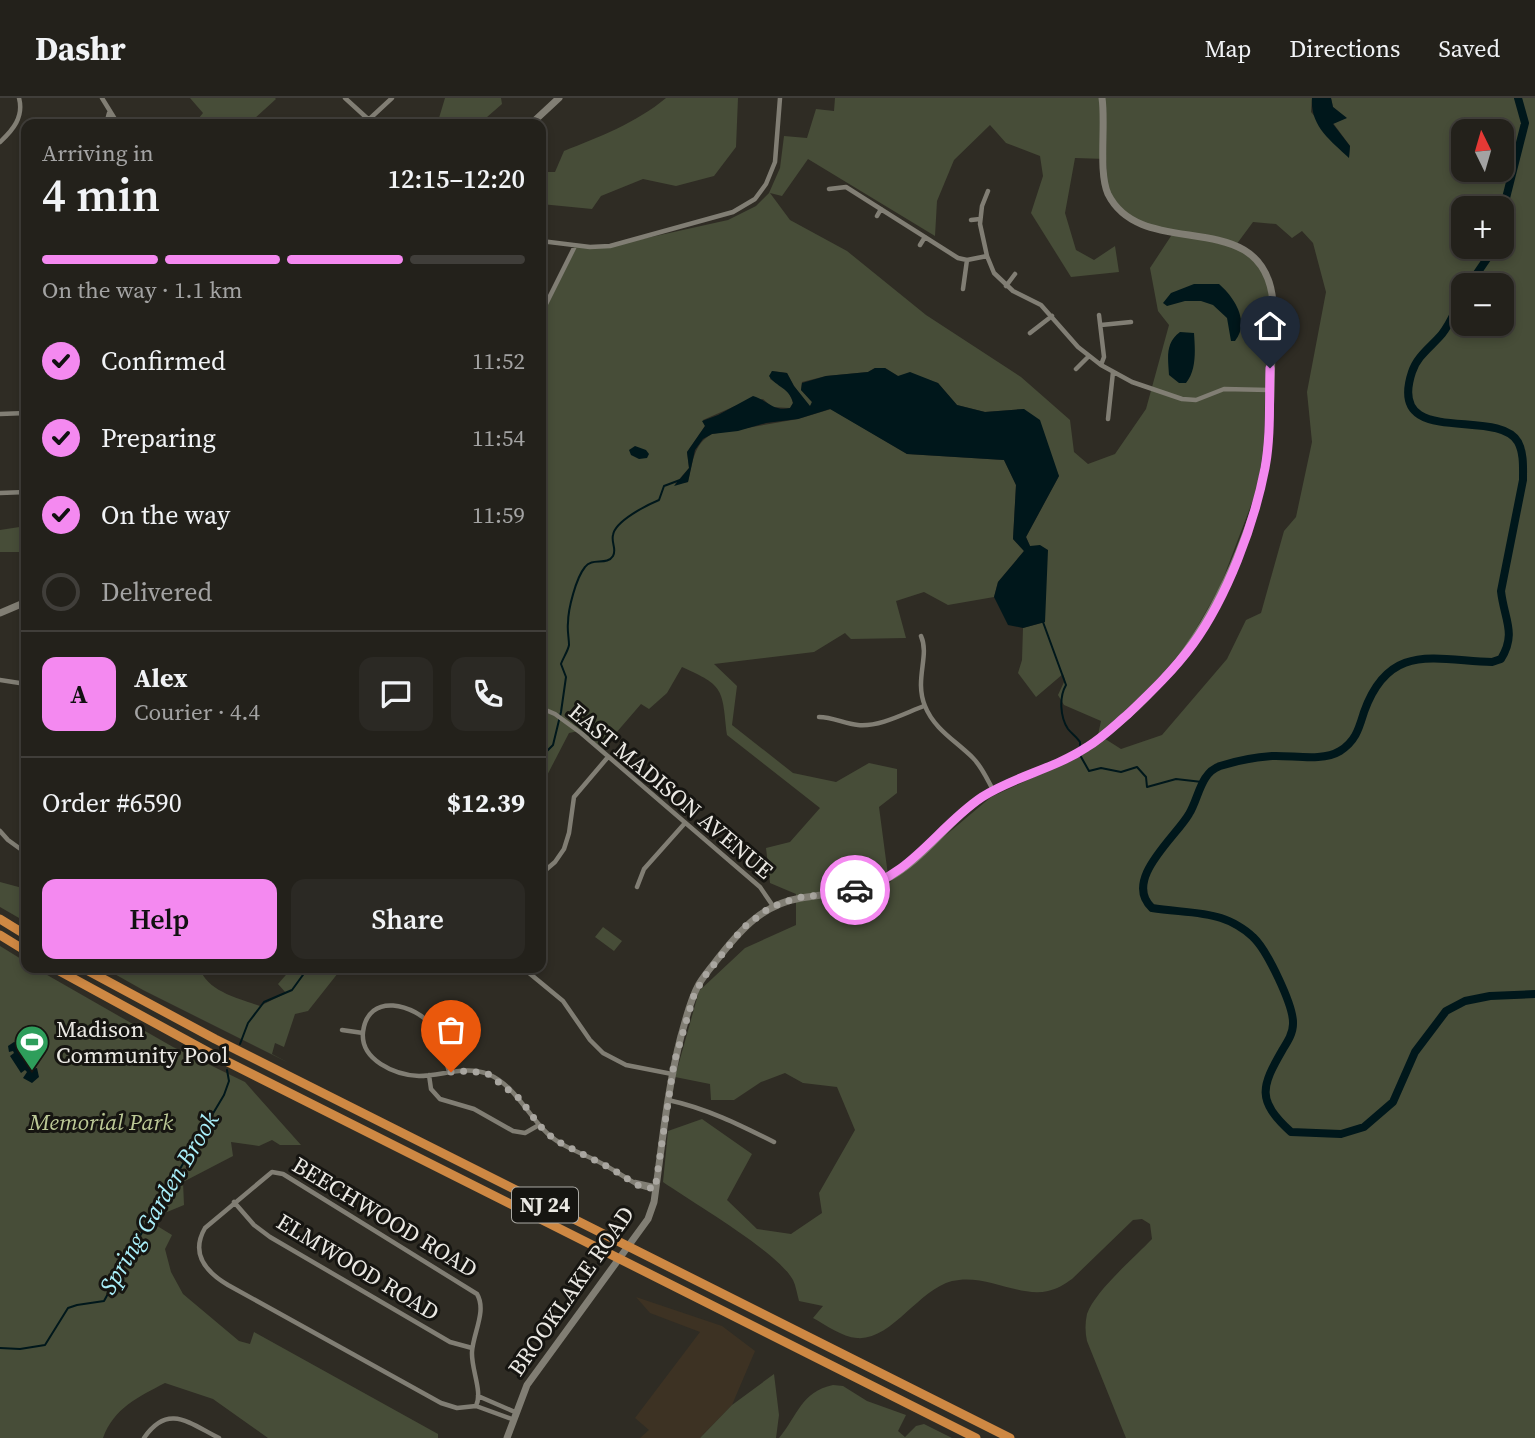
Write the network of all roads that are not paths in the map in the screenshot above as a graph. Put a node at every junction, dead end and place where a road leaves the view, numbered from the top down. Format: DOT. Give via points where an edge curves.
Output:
graph roads {
  1 [pos="19,98"];
  2 [pos="102,98"];
  3 [pos="345,98"];
  4 [pos="392,98"];
  5 [pos="559,98"];
  6 [pos="780,98"];
  7 [pos="1102,98"];
  8 [pos="110,112"];
  9 [pos="108,119"];
  10 [pos="115,119"];
  11 [pos="368,119"];
  12 [pos="536,119"];
  13 [pos="0,142"];
  14 [pos="829,189"];
  15 [pos="988,191"];
  16 [pos="881,209"];
  17 [pos="877,216"];
  18 [pos="980,219"];
  19 [pos="971,220"];
  20 [pos="925,237"];
  21 [pos="546,242"];
  22 [pos="575,245"];
  23 [pos="920,245"];
  24 [pos="987,256"];
  25 [pos="967,260"];
  26 [pos="1015,274"];
  27 [pos="1006,286"];
  28 [pos="963,289"];
  29 [pos="546,304"];
  30 [pos="1099,315"];
  31 [pos="1052,317"];
  32 [pos="1131,322"];
  33 [pos="1101,326"];
  34 [pos="1030,333"];
  35 [pos="1089,356"];
  36 [pos="1101,365"];
  37 [pos="1076,369"];
  38 [pos="1113,372"];
  39 [pos="1269,390"];
  40 [pos="21,413"];
  41 [pos="0,414"];
  42 [pos="1108,419"];
  43 [pos="21,492"];
  44 [pos="0,494"];
  45 [pos="21,604"];
  46 [pos="0,613"];
  47 [pos="921,636"];
  48 [pos="0,681"];
  49 [pos="21,683"];
  50 [pos="924,705"];
  51 [pos="546,710"];
  52 [pos="819,717"];
  53 [pos="608,757"];
  54 [pos="993,790"];
  55 [pos="685,823"];
  56 [pos="0,831"];
  57 [pos="21,849"];
  58 [pos="546,870"];
  59 [pos="638,887"];
  60 [pos="773,906"];
  61 [pos="0,919"];
  62 [pos="21,932"];
  63 [pos="0,936"];
  64 [pos="21,948"];
  65 [pos="63,973"];
  66 [pos="92,973"];
  67 [pos="529,973"];
  68 [pos="342,1030"];
  69 [pos="363,1032"];
  70 [pos="449,1072"];
  71 [pos="672,1074"];
  72 [pos="429,1075"];
  73 [pos="667,1100"];
  74 [pos="539,1125"];
  75 [pos="774,1142"];
  76 [pos="655,1189"];
  77 [pos="234,1202"];
  78 [pos="472,1348"];
  79 [pos="478,1396"];
  80 [pos="476,1406"];
  81 [pos="514,1416"];
  82 [pos="144,1438"];
  83 [pos="219,1438"];
  84 [pos="507,1438"];
  85 [pos="976,1438"];
  86 [pos="1010,1438"];
  1 -- 13 [label="street" via="18,121"];
  2 -- 8 [label="street"];
  3 -- 11 [label="street"];
  4 -- 11 [label="street"];
  5 -- 12 [label="street"];
  6 -- 22 [label="street" via="776,158 755,199 733,212 610,246"];
  7 -- 39 [label="street, BROOKLAKE ROAD" via="1105,181 1119,209 1154,229 1233,244 1253,258 1267,278 1273,302"];
  8 -- 9 [label="street"];
  8 -- 10 [label="street"];
  14 -- 16 [label="street" via="846,187"];
  15 -- 18 [label="street"];
  16 -- 17 [label="street"];
  16 -- 20 [label="street"];
  18 -- 19 [label="street"];
  18 -- 24 [label="street"];
  20 -- 23 [label="street"];
  20 -- 25 [label="street"];
  21 -- 22 [label="street"];
  22 -- 29 [label="street"];
  24 -- 25 [label="street"];
  24 -- 27 [label="street"];
  25 -- 28 [label="street"];
  26 -- 27 [label="street"];
  27 -- 31 [label="street" via="1035,301"];
  30 -- 33 [label="street"];
  31 -- 34 [label="street"];
  31 -- 35 [label="street"];
  32 -- 33 [label="street"];
  33 -- 36 [label="street"];
  35 -- 36 [label="street"];
  35 -- 37 [label="street"];
  36 -- 38 [label="street"];
  38 -- 39 [label="street" via="1182,400 1196,400 1224,389"];
  38 -- 42 [label="street"];
  39 -- 54 [label="street, BROOKLAKE ROAD" via="1260,491 1243,542 1194,642 1143,700 1085,749"];
  40 -- 41 [label="street"];
  43 -- 44 [label="street"];
  45 -- 46 [label="street"];
  47 -- 50 [label="street" via="924,650 919,681"];
  48 -- 49 [label="street"];
  50 -- 52 [label="street" via="870,725"];
  50 -- 54 [label="street" via="943,733 978,764"];
  51 -- 53 [label="street, EAST MADISON AVENUE"];
  53 -- 55 [label="street, EAST MADISON AVENUE"];
  53 -- 58 [label="street" via="574,797 564,849"];
  54 -- 60 [label="street, BROOKLAKE ROAD" via="884,880 853,891 796,898"];
  55 -- 59 [label="street" via="644,869"];
  55 -- 60 [label="street, EAST MADISON AVENUE" via="759,886"];
  56 -- 57 [label="street"];
  60 -- 71 [label="street, BROOKLAKE ROAD" via="743,928 698,985"];
  61 -- 62 [label="highway"];
  63 -- 64 [label="highway"];
  65 -- 85 [label="highway, NJ 24" via="208,1052"];
  66 -- 86 [label="highway, NJ 24"];
  67 -- 71 [label="street" via="563,1002 603,1053 626,1065"];
  68 -- 69 [label="street"];
  69 -- 70 [label="street" via="376,1010 392,1004 405,1007 434,1029"];
  69 -- 72 [label="street" via="366,1049 375,1061 403,1073"];
  70 -- 72 [label="street"];
  70 -- 74 [label="street" via="488,1074 520,1099"];
  71 -- 73 [label="street, BROOKLAKE ROAD"];
  72 -- 74 [label="street" via="431,1089 440,1099 474,1109 513,1131"];
  73 -- 75 [label="street" via="692,1105"];
  73 -- 76 [label="street, BROOKLAKE ROAD"];
  74 -- 76 [label="street" via="563,1145"];
  76 -- 81 [label="street, BROOKLAKE ROAD" via="643,1227 527,1385"];
  77 -- 78 [label="street, ELMWOOD ROAD" via="270,1237 450,1342"];
  77 -- 78 [label="street, BEECHWOOD ROAD" via="268,1174 283,1174 473,1289 481,1307"];
  77 -- 80 [label="street, BEECHWOOD ROAD" via="209,1223 200,1239 201,1261 212,1275 441,1403 457,1408"];
  78 -- 79 [label="street, BEECHWOOD ROAD"];
  79 -- 80 [label="street, BEECHWOOD ROAD"];
  79 -- 81 [label="street"];
  80 -- 81 [label="street, BEECHWOOD ROAD"];
  81 -- 84 [label="street, BROOKLAKE ROAD"];
  82 -- 83 [label="street" via="156,1423 172,1418"];
}
